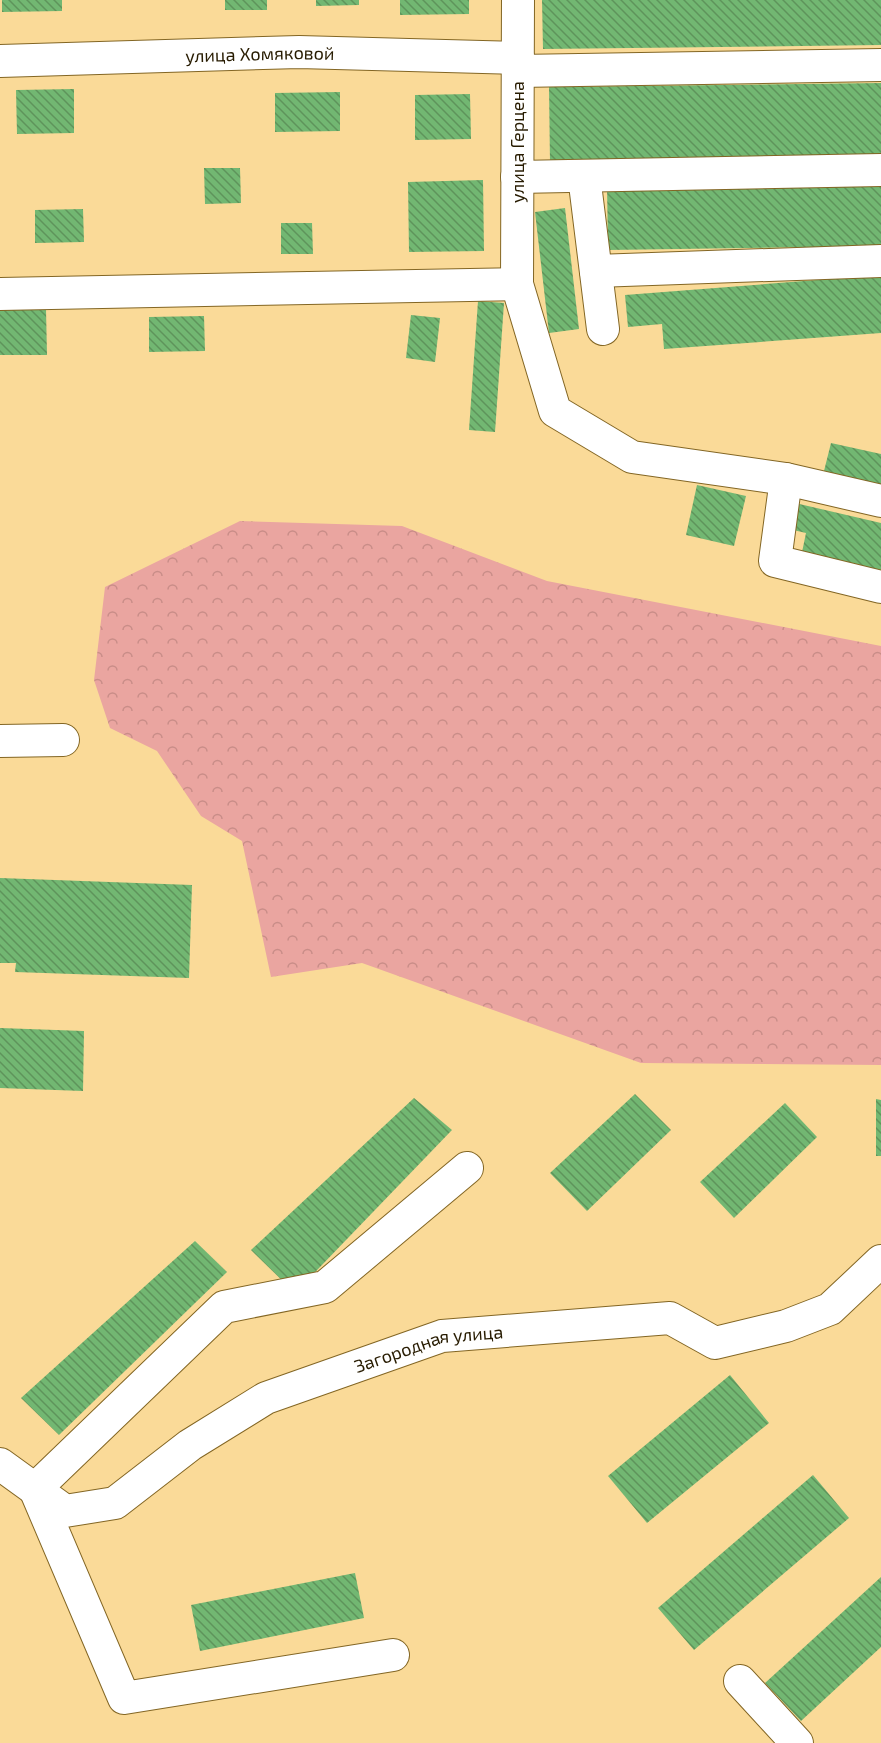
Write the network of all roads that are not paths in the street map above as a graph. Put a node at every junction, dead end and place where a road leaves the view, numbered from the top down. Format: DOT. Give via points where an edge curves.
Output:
graph roads {
  1 [pos="518,0"];
  2 [pos="0,61"];
  3 [pos="881,64"];
  4 [pos="518,65"];
  5 [pos="881,170"];
  6 [pos="584,176"];
  7 [pos="517,177"];
  8 [pos="881,261"];
  9 [pos="596,271"];
  10 [pos="517,284"];
  11 [pos="0,294"];
  12 [pos="603,329"];
  13 [pos="786,479"];
  14 [pos="881,501"];
  15 [pos="881,587"];
  16 [pos="63,740"];
  17 [pos="0,741"];
  18 [pos="467,1168"];
  19 [pos="881,1261"];
  20 [pos="0,1464"];
  21 [pos="35,1489"];
  22 [pos="393,1654"];
  23 [pos="740,1681"];
  24 [pos="797,1743"];
  1 -- 4 [label="street, улица Герцена"];
  2 -- 4 [label="street, улица Хомяковой" via="300,52"];
  3 -- 4 [label="street, улица Хомяковой"];
  4 -- 7 [label="street, улица Герцена"];
  5 -- 6 [label="street"];
  6 -- 7 [label="street"];
  6 -- 9 [label="street"];
  7 -- 10 [label="street, улица Герцена"];
  8 -- 9 [label="street"];
  9 -- 12 [label="street"];
  10 -- 11 [label="street"];
  10 -- 13 [label="street, улица Герцена" via="555,411 632,457"];
  13 -- 14 [label="street, улица Герцена"];
  13 -- 15 [label="street" via="775,561"];
  16 -- 17 [label="street"];
  18 -- 21 [label="street" via="325,1287 224,1307"];
  19 -- 21 [label="street, Загородная улица" via="830,1309 786,1326 715,1343 670,1318 442,1336 266,1398 190,1445 115,1503 65,1511"];
  20 -- 21 [label="street, Загородная улица"];
  21 -- 22 [label="street" via="124,1698"];
  23 -- 24 [label="street"];
}
